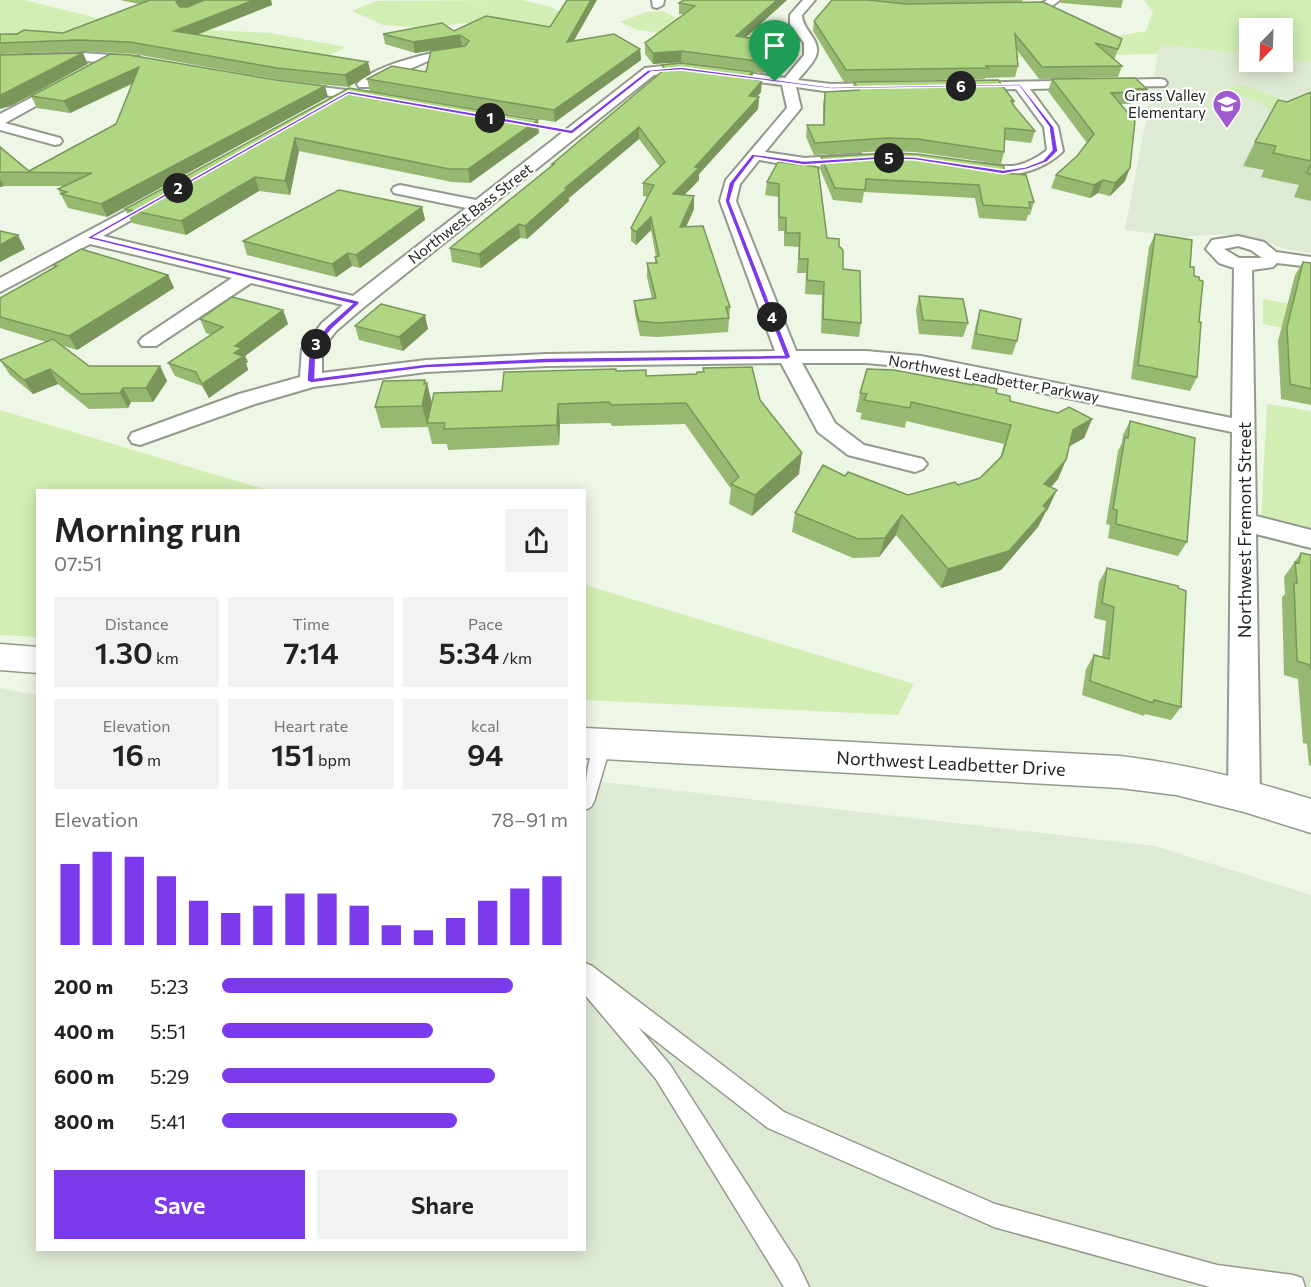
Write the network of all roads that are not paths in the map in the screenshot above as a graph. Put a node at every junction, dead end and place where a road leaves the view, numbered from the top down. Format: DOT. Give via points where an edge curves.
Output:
graph roads {
  1 [pos="809,0"];
  2 [pos="1054,0"];
  3 [pos="999,9"];
  4 [pos="462,52"];
  5 [pos="111,58"];
  6 [pos="0,60"];
  7 [pos="156,64"];
  8 [pos="788,83"];
  9 [pos="1160,83"];
  10 [pos="268,84"];
  11 [pos="1020,85"];
  12 [pos="949,86"];
  13 [pos="902,87"];
  14 [pos="348,93"];
  15 [pos="397,101"];
  16 [pos="327,105"];
  17 [pos="0,120"];
  18 [pos="0,126"];
  19 [pos="55,141"];
  20 [pos="753,155"];
  21 [pos="875,158"];
  22 [pos="947,163"];
  23 [pos="400,190"];
  24 [pos="171,191"];
  25 [pos="480,206"];
  26 [pos="88,238"];
  27 [pos="1270,257"];
  28 [pos="1311,262"];
  29 [pos="1243,265"];
  30 [pos="247,277"];
  31 [pos="0,286"];
  32 [pos="357,303"];
  33 [pos="149,342"];
  34 [pos="788,357"];
  35 [pos="311,381"];
  36 [pos="1243,427"];
  37 [pos="140,438"];
  38 [pos="915,464"];
  39 [pos="1244,522"];
  40 [pos="1311,539"];
  41 [pos="0,657"];
  42 [pos="36,660"];
  43 [pos="594,743"];
  44 [pos="586,795"];
  45 [pos="1244,795"];
  46 [pos="1311,816"];
  47 [pos="586,974"];
  48 [pos="586,980"];
  49 [pos="797,1287"];
  50 [pos="1293,1287"];
  1 -- 8 [label="street" via="796,15 796,24 810,44 810,55"];
  2 -- 3 [label="street" via="1045,8"];
  4 -- 14 [label="street" via="405,63"];
  5 -- 6 [label="street"];
  5 -- 7 [label="street"];
  5 -- 17 [label="street"];
  8 -- 13 [label="street" via="831,88"];
  8 -- 20 [label="street" via="794,108"];
  8 -- 25 [label="street, Northwest Bass Street" via="681,69 650,71 565,131"];
  9 -- 11 [label="street"];
  10 -- 14 [label="street"];
  11 -- 12 [label="street"];
  11 -- 22 [label="street" via="1051,127 1055,151 1045,161 1003,172"];
  14 -- 15 [label="street"];
  14 -- 16 [label="street"];
  18 -- 19 [label="street"];
  20 -- 21 [label="street" via="804,163"];
  20 -- 34 [label="street" via="732,183 728,201"];
  23 -- 25 [label="street"];
  24 -- 26 [label="street"];
  25 -- 32 [label="street, Northwest Bass Street"];
  26 -- 30 [label="street"];
  26 -- 31 [label="street"];
  27 -- 28 [label="street"];
  27 -- 29 [label="street" via="1267,263"];
  27 -- 29 [label="street" via="1251,244 1218,244 1218,254"];
  29 -- 36 [label="street, Northwest Fremont Street"];
  30 -- 32 [label="street"];
  30 -- 33 [label="street"];
  32 -- 35 [label="street, Northwest Bass Street" via="329,327 312,349"];
  34 -- 35 [label="street, Northwest Leadbetter Parkway" via="426,366"];
  34 -- 36 [label="street, Northwest Leadbetter Parkway" via="921,362"];
  34 -- 38 [label="street" via="826,427 856,450"];
  35 -- 37 [label="street, Northwest Leadbetter Parkway" via="247,399"];
  36 -- 39 [label="street, Northwest Fremont Street"];
  39 -- 40 [label="street"];
  39 -- 45 [label="street, Northwest Fremont Street"];
  41 -- 42 [label="street"];
  43 -- 44 [label="lane"];
  43 -- 45 [label="street, Northwest Leadbetter Drive" via="1120,772 1176,779"];
  45 -- 46 [label="street, Northwest Leadbetter Drive"];
  47 -- 50 [label="lane" via="776,1120 994,1215 1217,1277"];
  48 -- 49 [label="lane" via="663,1072"];
}
